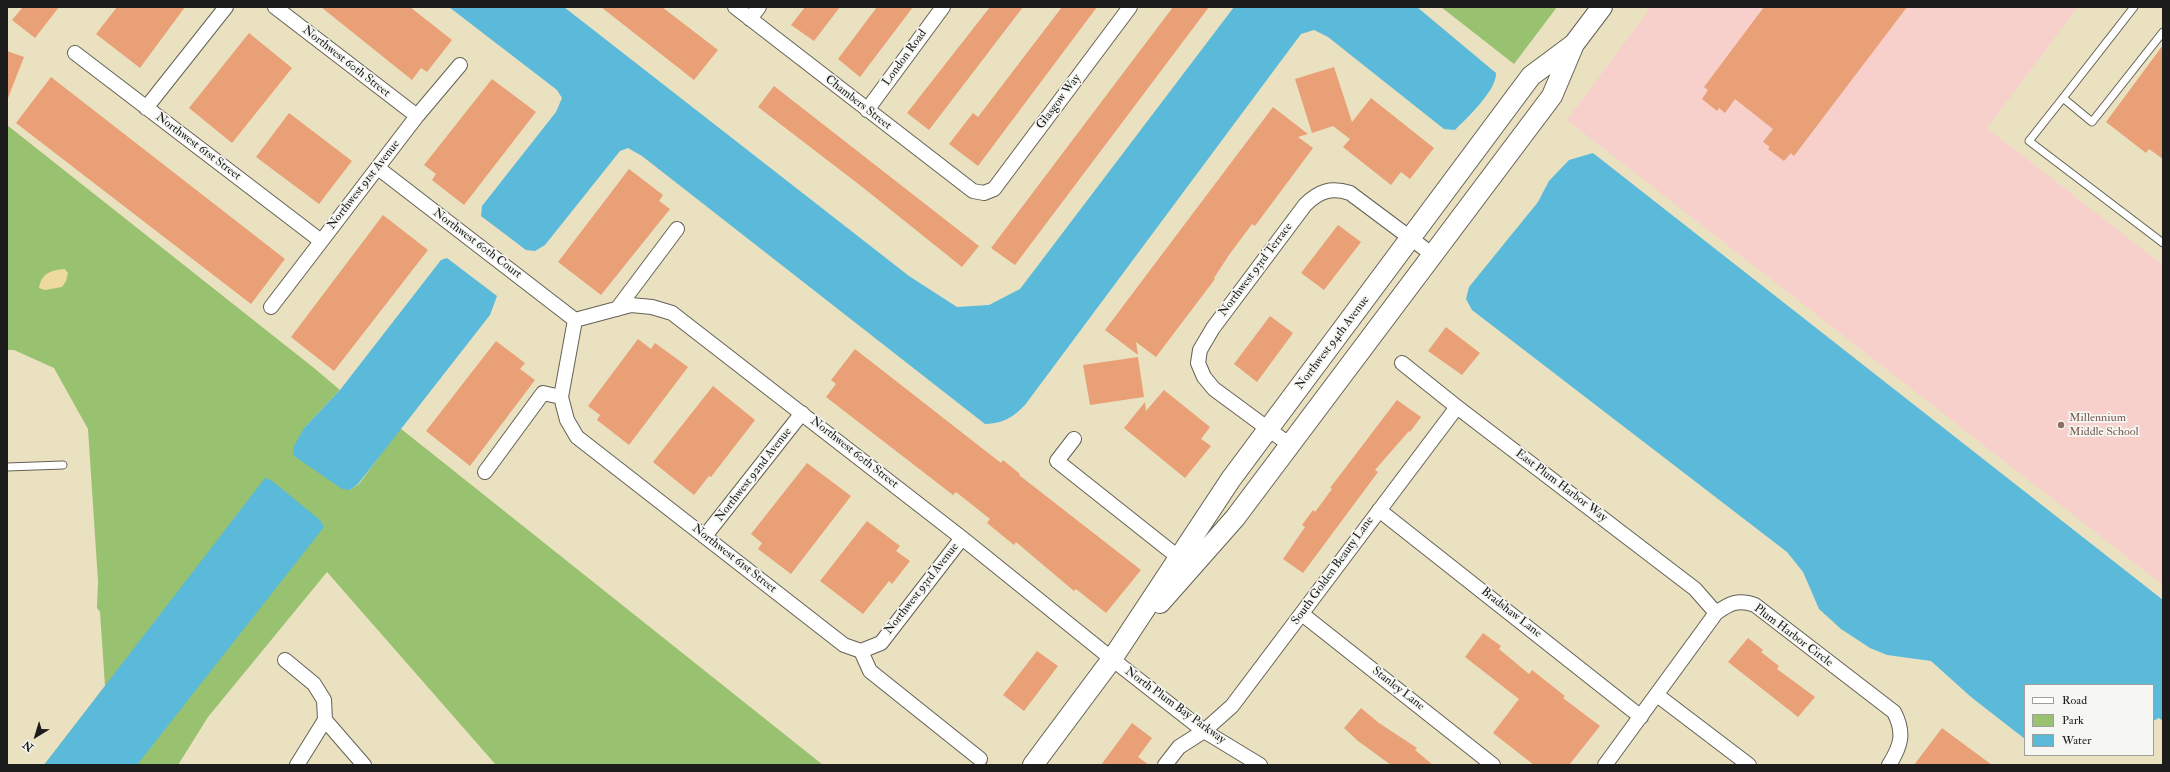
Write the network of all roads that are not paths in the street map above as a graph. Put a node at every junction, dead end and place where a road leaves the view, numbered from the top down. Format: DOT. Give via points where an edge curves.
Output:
graph roads {
  1 [pos="226,7"];
  2 [pos="275,7"];
  3 [pos="735,7"];
  4 [pos="759,7"];
  5 [pos="943,7"];
  6 [pos="1130,7"];
  7 [pos="1602,7"];
  8 [pos="2134,7"];
  9 [pos="750,19"];
  10 [pos="2163,32"];
  11 [pos="1574,44"];
  12 [pos="75,53"];
  13 [pos="460,65"];
  14 [pos="2063,98"];
  15 [pos="146,108"];
  16 [pos="867,110"];
  17 [pos="417,116"];
  18 [pos="378,168"];
  19 [pos="984,193"];
  20 [pos="677,229"];
  21 [pos="1411,239"];
  22 [pos="321,241"];
  23 [pos="2163,243"];
  24 [pos="1432,255"];
  25 [pos="271,307"];
  26 [pos="617,309"];
  27 [pos="576,320"];
  28 [pos="1402,363"];
  29 [pos="561,397"];
  30 [pos="1457,407"];
  31 [pos="802,413"];
  32 [pos="1268,429"];
  33 [pos="1074,439"];
  34 [pos="1290,445"];
  35 [pos="63,465"];
  36 [pos="7,467"];
  37 [pos="485,472"];
  38 [pos="1379,510"];
  39 [pos="705,536"];
  40 [pos="962,538"];
  41 [pos="1178,557"];
  42 [pos="1716,613"];
  43 [pos="1302,614"];
  44 [pos="861,651"];
  45 [pos="1112,659"];
  46 [pos="285,660"];
  47 [pos="1657,695"];
  48 [pos="1642,717"];
  49 [pos="325,720"];
  50 [pos="1204,731"];
  51 [pos="980,759"];
  52 [pos="296,765"];
  53 [pos="364,765"];
  54 [pos="1033,765"];
  55 [pos="1165,765"];
  56 [pos="1260,765"];
  57 [pos="1493,765"];
  58 [pos="1605,765"];
  59 [pos="1749,765"];
  60 [pos="1889,765"];
  1 -- 15 [label="street"];
  2 -- 17 [label="street, Northwest 60th Street"];
  3 -- 9 [label="street, Chambers Street"];
  4 -- 9 [label="street"];
  5 -- 16 [label="street, London Road"];
  6 -- 19 [label="street, Glasgow Way" via="994,189"];
  7 -- 11 [label="street, Northwest 94th Avenue"];
  8 -- 14 [label="lane"];
  9 -- 16 [label="street, Chambers Street"];
  10 -- 14 [label="lane" via="2092,122"];
  11 -- 21 [label="street, Northwest 94th Avenue" via="1531,76"];
  11 -- 24 [label="street, Northwest 94th Avenue" via="1552,96"];
  12 -- 15 [label="street, Northwest 61st Street"];
  13 -- 17 [label="street, Northwest 91st Avenue"];
  14 -- 23 [label="lane" via="2030,141"];
  15 -- 22 [label="street, Northwest 61st Street"];
  16 -- 19 [label="street, Chambers Street" via="973,191"];
  17 -- 18 [label="street, Northwest 91st Avenue"];
  18 -- 22 [label="street, Northwest 91st Avenue"];
  18 -- 27 [label="street, Northwest 60th Court"];
  20 -- 26 [label="street"];
  21 -- 24 [label="street, Northwest 93rd Terrace"];
  21 -- 32 [label="street, Northwest 94th Avenue"];
  21 -- 32 [label="street, Northwest 93rd Terrace" via="1350,193 1338,190 1324,191 1314,196 1300,211 1213,328 1200,350 1198,363 1204,377 1214,389"];
  22 -- 25 [label="street, Northwest 91st Avenue"];
  24 -- 34 [label="street, Northwest 94th Avenue"];
  26 -- 27 [label="street, Northwest 60th Street"];
  26 -- 31 [label="street, Northwest 60th Street" via="631,305 652,307 672,313"];
  27 -- 29 [label="street, Northwest 61st Street"];
  28 -- 30 [label="street, East Plum Harbor Way"];
  29 -- 37 [label="street" via="543,393"];
  29 -- 39 [label="street, Northwest 61st Street" via="567,420 577,437"];
  30 -- 38 [label="street, South Golden Beauty Lane"];
  30 -- 42 [label="street, East Plum Harbor Way" via="1695,589"];
  31 -- 39 [label="street, Northwest 92nd Avenue"];
  31 -- 40 [label="street, Northwest 60th Street"];
  32 -- 34 [label="street, Northwest 93rd Terrace"];
  32 -- 41 [label="street, Northwest 94th Avenue" via="1214,502"];
  33 -- 41 [label="street" via="1057,461"];
  34 -- 45 [label="street, Northwest 94th Avenue" via="1235,518"];
  35 -- 36 [label="lane"];
  38 -- 43 [label="street, South Golden Beauty Lane"];
  38 -- 48 [label="street, Bradshaw Lane"];
  39 -- 44 [label="street, Northwest 61st Street" via="844,645"];
  40 -- 44 [label="street, Northwest 93rd Avenue" via="881,643"];
  40 -- 45 [label="street, Northwest 60th Street"];
  41 -- 45 [label="street, Northwest 94th Avenue"];
  42 -- 47 [label="street, Plum Harbor Circle"];
  42 -- 60 [label="street, Plum Harbor Circle" via="1731,603 1743,601 1754,605 1894,712 1900,724 1901,737 1898,751"];
  43 -- 50 [label="street, South Golden Beauty Lane" via="1232,706"];
  43 -- 57 [label="street, Stanley Lane"];
  44 -- 51 [label="street" via="870,671"];
  45 -- 50 [label="street, North Plum Bay Parkway"];
  45 -- 54 [label="street, Northwest 94th Avenue"];
  46 -- 49 [label="street" via="314,684 324,700"];
  47 -- 48 [label="street, Plum Harbor Circle"];
  47 -- 59 [label="street"];
  48 -- 58 [label="street, Plum Harbor Circle"];
  49 -- 52 [label="street"];
  49 -- 53 [label="street"];
  50 -- 55 [label="street, South Golden Beauty Lane" via="1179,747"];
  50 -- 56 [label="street, North Plum Bay Parkway"];
}
